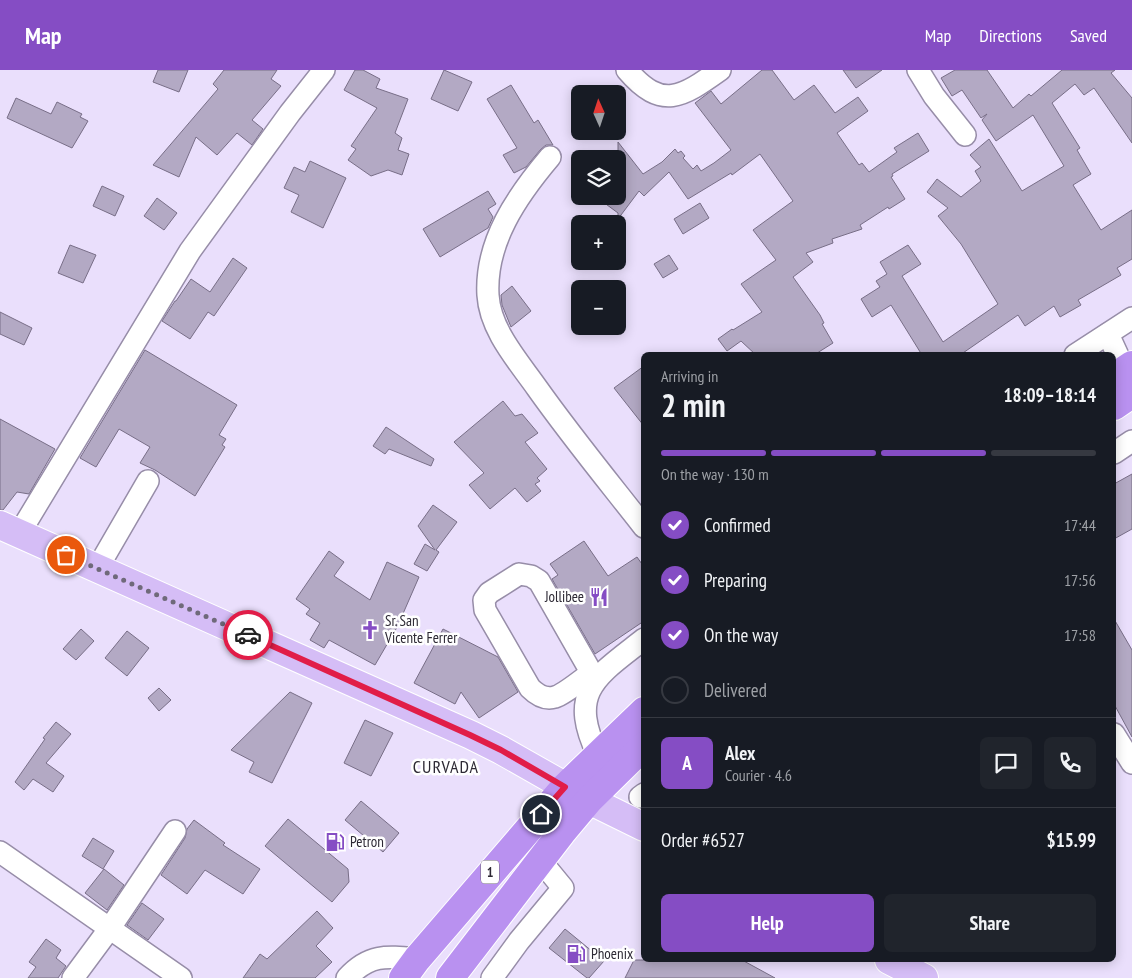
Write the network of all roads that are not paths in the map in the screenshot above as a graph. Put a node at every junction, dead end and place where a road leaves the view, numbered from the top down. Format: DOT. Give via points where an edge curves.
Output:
graph roads {
  1 [pos="324,70"];
  2 [pos="627,70"];
  3 [pos="720,70"];
  4 [pos="918,70"];
  5 [pos="964,135"];
  6 [pos="550,157"];
  7 [pos="1132,318"];
  8 [pos="1108,334"];
  9 [pos="1080,352"];
  10 [pos="1116,352"];
  11 [pos="1116,353"];
  12 [pos="1127,378"];
  13 [pos="1116,402"];
  14 [pos="1132,441"];
  15 [pos="1116,452"];
  16 [pos="148,481"];
  17 [pos="641,523"];
  18 [pos="10,530"];
  19 [pos="97,569"];
  20 [pos="641,641"];
  21 [pos="593,676"];
  22 [pos="641,714"];
  23 [pos="1116,737"];
  24 [pos="641,749"];
  25 [pos="598,755"];
  26 [pos="1132,763"];
  27 [pos="565,787"];
  28 [pos="589,800"];
  29 [pos="641,826"];
  30 [pos="175,831"];
  31 [pos="0,852"];
  32 [pos="540,860"];
  33 [pos="492,922"];
  34 [pos="110,928"];
  35 [pos="519,941"];
  36 [pos="893,962"];
  37 [pos="410,968"];
  38 [pos="73,978"];
  39 [pos="181,978"];
  40 [pos="347,978"];
  41 [pos="450,978"];
  42 [pos="492,978"];
  43 [pos="924,978"];
  1 -- 18 [label="street" via="190,251"];
  2 -- 3 [label="street" via="639,84 655,94 672,96 692,90"];
  4 -- 5 [label="street"];
  6 -- 17 [label="street" via="528,182 494,244 488,274 488,297 494,319 508,347 558,418"];
  7 -- 8 [label="street"];
  8 -- 9 [label="street"];
  8 -- 10 [label="street"];
  11 -- 12 [label="street"];
  12 -- 13 [label="highway"];
  14 -- 15 [label="street"];
  16 -- 19 [label="street"];
  18 -- 19 [label="main road"];
  19 -- 27 [label="main road" via="470,735"];
  20 -- 21 [label="street"];
  21 -- 21 [label="street" via="539,581 519,574 489,593 484,600 485,610 535,694 555,697"];
  21 -- 25 [label="street" via="585,708 590,738"];
  22 -- 25 [label="highway, 1"];
  23 -- 26 [label="street"];
  24 -- 28 [label="highway, 1"];
  25 -- 27 [label="highway, 1"];
  27 -- 28 [label="main road"];
  27 -- 37 [label="highway, 1"];
  28 -- 29 [label="main road"];
  28 -- 32 [label="highway, 1"];
  30 -- 34 [label="street"];
  31 -- 34 [label="street"];
  32 -- 33 [label="highway, 1"];
  32 -- 35 [label="street" via="562,888"];
  33 -- 35 [label="street"];
  33 -- 41 [label="highway, 1"];
  34 -- 38 [label="street"];
  34 -- 39 [label="street"];
  35 -- 42 [label="street"];
  36 -- 43 [label="main road"];
  37 -- 40 [label="street" via="395,957 374,959 358,966"];
}
